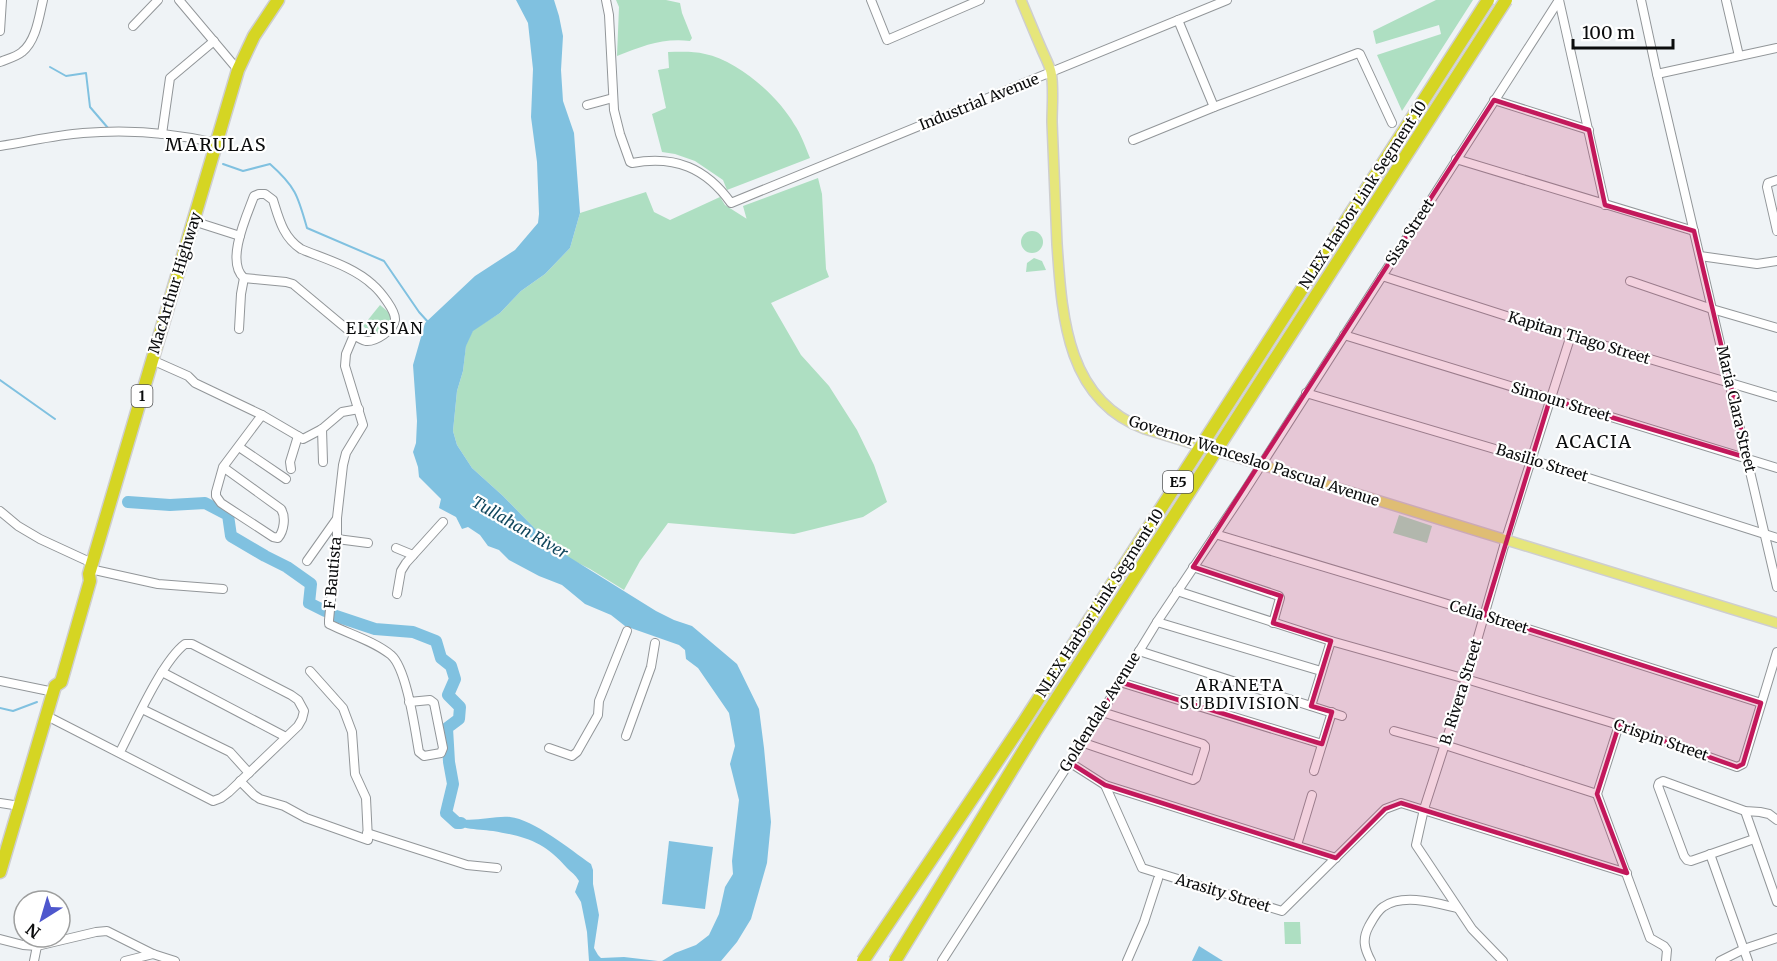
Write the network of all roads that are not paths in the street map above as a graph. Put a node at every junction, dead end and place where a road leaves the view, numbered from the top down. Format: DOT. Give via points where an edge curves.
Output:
graph roads {
  1 [pos="2,0"];
  2 [pos="43,0"];
  3 [pos="158,0"];
  4 [pos="179,0"];
  5 [pos="278,0"];
  6 [pos="606,0"];
  7 [pos="871,0"];
  8 [pos="980,0"];
  9 [pos="1021,0"];
  10 [pos="1227,0"];
  11 [pos="1488,0"];
  12 [pos="1506,0"];
  13 [pos="1559,0"];
  14 [pos="1641,0"];
  15 [pos="1726,0"];
  16 [pos="1178,20"];
  17 [pos="133,26"];
  18 [pos="0,31"];
  19 [pos="214,41"];
  20 [pos="1777,48"];
  21 [pos="1739,56"];
  22 [pos="0,62"];
  23 [pos="238,70"];
  24 [pos="1051,72"];
  25 [pos="1657,74"];
  26 [pos="613,98"];
  27 [pos="1494,100"];
  28 [pos="586,105"];
  29 [pos="1214,107"];
  30 [pos="1392,123"];
  31 [pos="1589,130"];
  32 [pos="162,134"];
  33 [pos="1133,140"];
  34 [pos="217,143"];
  35 [pos="0,146"];
  36 [pos="1456,159"];
  37 [pos="1777,180"];
  38 [pos="1605,205"];
  39 [pos="1774,206"];
  40 [pos="193,221"];
  41 [pos="1694,231"];
  42 [pos="1777,231"];
  43 [pos="240,236"];
  44 [pos="1700,256"];
  45 [pos="1777,261"];
  46 [pos="1382,276"];
  47 [pos="244,278"];
  48 [pos="1630,281"];
  49 [pos="1712,309"];
  50 [pos="238,328"];
  51 [pos="1777,328"];
  52 [pos="1344,334"];
  53 [pos="354,335"];
  54 [pos="1571,335"];
  55 [pos="152,360"];
  56 [pos="1730,384"];
  57 [pos="1306,393"];
  58 [pos="1777,397"];
  59 [pos="1550,399"];
  60 [pos="359,409"];
  61 [pos="262,416"];
  62 [pos="322,429"];
  63 [pos="298,436"];
  64 [pos="239,447"];
  65 [pos="1748,458"];
  66 [pos="1532,460"];
  67 [pos="323,462"];
  68 [pos="1261,465"];
  69 [pos="223,467"];
  70 [pos="1777,468"];
  71 [pos="291,469"];
  72 [pos="286,479"];
  73 [pos="0,511"];
  74 [pos="337,519"];
  75 [pos="443,522"];
  76 [pos="1215,534"];
  77 [pos="1766,534"];
  78 [pos="1777,538"];
  79 [pos="337,539"];
  80 [pos="1506,539"];
  81 [pos="368,543"];
  82 [pos="396,548"];
  83 [pos="413,555"];
  84 [pos="308,561"];
  85 [pos="1194,567"];
  86 [pos="90,569"];
  87 [pos="1777,587"];
  88 [pos="223,589"];
  89 [pos="1177,591"];
  90 [pos="397,594"];
  91 [pos="1484,615"];
  92 [pos="1157,622"];
  93 [pos="1273,623"];
  94 [pos="1777,623"];
  95 [pos="627,631"];
  96 [pos="1330,641"];
  97 [pos="655,643"];
  98 [pos="1139,651"];
  99 [pos="1777,652"];
  100 [pos="310,671"];
  101 [pos="1321,671"];
  102 [pos="162,672"];
  103 [pos="1466,679"];
  104 [pos="0,681"];
  105 [pos="1120,682"];
  106 [pos="54,689"];
  107 [pos="409,702"];
  108 [pos="1761,703"];
  109 [pos="1311,706"];
  110 [pos="142,709"];
  111 [pos="1102,712"];
  112 [pos="1332,712"];
  113 [pos="46,716"];
  114 [pos="1342,716"];
  115 [pos="1619,725"];
  116 [pos="1394,731"];
  117 [pos="626,736"];
  118 [pos="286,737"];
  119 [pos="1082,742"];
  120 [pos="1322,744"];
  121 [pos="1445,745"];
  122 [pos="549,748"];
  123 [pos="120,752"];
  124 [pos="1069,762"];
  125 [pos="1314,771"];
  126 [pos="249,772"];
  127 [pos="240,781"];
  128 [pos="1105,785"];
  129 [pos="1597,794"];
  130 [pos="1312,795"];
  131 [pos="0,803"];
  132 [pos="20,806"];
  133 [pos="1424,809"];
  134 [pos="1745,811"];
  135 [pos="1777,820"];
  136 [pos="367,833"];
  137 [pos="1754,839"];
  138 [pos="1297,845"];
  139 [pos="1710,854"];
  140 [pos="1336,858"];
  141 [pos="497,868"];
  142 [pos="0,872"];
  143 [pos="1627,873"];
  144 [pos="1158,879"];
  145 [pos="1777,902"];
  146 [pos="1457,908"];
  147 [pos="72,938"];
  148 [pos="1777,938"];
  149 [pos="1744,949"];
  150 [pos="153,954"];
  151 [pos="125,961"];
  152 [pos="175,961"];
  153 [pos="863,961"];
  154 [pos="895,961"];
  155 [pos="942,961"];
  156 [pos="1127,961"];
  157 [pos="1371,961"];
  158 [pos="1503,961"];
  159 [pos="1665,961"];
  160 [pos="1720,961"];
  161 [pos="1748,961"];
  1 -- 18 [label="street"];
  2 -- 22 [label="street" via="27,47"];
  3 -- 17 [label="street"];
  4 -- 19 [label="street"];
  5 -- 23 [label="highway, MacArthur Highway / 1"];
  6 -- 26 [label="street"];
  7 -- 8 [label="street" via="887,40"];
  9 -- 24 [label="main road, Governor Wenceslao Pascual Avenue"];
  10 -- 16 [label="street, Industrial Avenue"];
  11 -- 153 [label="highway, NLEX Harbor Link Segment 10 / E5, bridge" via="1035,704"];
  12 -- 154 [label="highway, NLEX Harbor Link Segment 10 / E5, bridge" via="1035,732"];
  13 -- 27 [label="street, Sisa Street"];
  13 -- 31 [label="street"];
  14 -- 25 [label="street, Maria Clara Street"];
  15 -- 21 [label="street"];
  16 -- 24 [label="street, Industrial Avenue"];
  16 -- 29 [label="street"];
  19 -- 23 [label="street"];
  19 -- 32 [label="street" via="170,78"];
  20 -- 21 [label="street"];
  21 -- 25 [label="street"];
  23 -- 34 [label="highway, MacArthur Highway / 1"];
  24 -- 26 [label="street, Industrial Avenue" via="730,203 713,182 689,167 661,160 631,163"];
  24 -- 68 [label="main road, Governor Wenceslao Pascual Avenue" via="1060,284 1065,328 1077,363 1103,402 1129,423"];
  25 -- 41 [label="street, Maria Clara Street"];
  26 -- 28 [label="street"];
  27 -- 31 [label="street"];
  27 -- 36 [label="street, Sisa Street"];
  29 -- 30 [label="street" via="1358,53"];
  29 -- 33 [label="street"];
  31 -- 38 [label="street"];
  32 -- 34 [label="street"];
  32 -- 35 [label="street" via="82,133"];
  34 -- 40 [label="highway, MacArthur Highway / 1"];
  36 -- 38 [label="street"];
  36 -- 46 [label="street, Sisa Street"];
  37 -- 39 [label="street" via="1767,187"];
  38 -- 41 [label="street"];
  39 -- 42 [label="street"];
  40 -- 43 [label="street"];
  40 -- 55 [label="highway, MacArthur Highway / 1"];
  41 -- 44 [label="street, Maria Clara Street"];
  43 -- 47 [label="street" via="238,268"];
  43 -- 53 [label="street" via="254,196 265,194 273,200 279,222 294,244 374,285 395,316 394,326 371,340"];
  44 -- 45 [label="street" via="1757,264"];
  44 -- 49 [label="street, Maria Clara Street"];
  46 -- 52 [label="street, Sisa Street"];
  46 -- 54 [label="street, Kapitan Tiago Street"];
  47 -- 50 [label="street"];
  47 -- 53 [label="street" via="293,284"];
  48 -- 49 [label="street"];
  49 -- 51 [label="street"];
  49 -- 56 [label="street, Maria Clara Street"];
  52 -- 57 [label="street, Sisa Street"];
  52 -- 59 [label="street, Simoun Street"];
  53 -- 60 [label="street" via="345,366"];
  54 -- 56 [label="street, Kapitan Tiago Street"];
  54 -- 59 [label="street, B. Rivera Street"];
  55 -- 61 [label="street"];
  55 -- 86 [label="highway, MacArthur Highway / 1"];
  56 -- 58 [label="street, Kapitan Tiago Street"];
  56 -- 65 [label="street, Maria Clara Street"];
  57 -- 66 [label="street, Basilio Street"];
  57 -- 68 [label="street, Sisa Street"];
  59 -- 65 [label="street, Simoun Street"];
  59 -- 66 [label="street, B. Rivera Street"];
  60 -- 62 [label="street" via="342,412"];
  60 -- 74 [label="street, F Bautista" via="363,425 346,453"];
  61 -- 63 [label="street"];
  61 -- 64 [label="street"];
  62 -- 63 [label="street" via="307,439"];
  62 -- 67 [label="street"];
  63 -- 71 [label="street"];
  64 -- 69 [label="street"];
  64 -- 72 [label="street"];
  65 -- 70 [label="street, Simoun Street"];
  65 -- 77 [label="street, Maria Clara Street"];
  66 -- 77 [label="street, Basilio Street"];
  66 -- 80 [label="street, B. Rivera Street"];
  68 -- 76 [label="street, Goldendale Avenue"];
  68 -- 80 [label="main road, Governor Wenceslao Pascual Avenue"];
  69 -- 69 [label="street" via="281,509 284,519 278,538 218,500 216,488"];
  73 -- 86 [label="street" via="13,524"];
  74 -- 79 [label="street, F Bautista"];
  74 -- 84 [label="street"];
  75 -- 83 [label="street"];
  76 -- 85 [label="street, Goldendale Avenue"];
  76 -- 91 [label="street, Celia Street"];
  77 -- 78 [label="street, Basilio Street"];
  77 -- 87 [label="street, Maria Clara Street"];
  79 -- 81 [label="street"];
  79 -- 107 [label="street, F Bautista" via="329,624 383,649 396,660"];
  80 -- 91 [label="street, B. Rivera Street"];
  80 -- 94 [label="main road, Governor Wenceslao Pascual Avenue"];
  82 -- 83 [label="street"];
  83 -- 90 [label="street" via="401,571"];
  85 -- 89 [label="street, Goldendale Avenue"];
  85 -- 93 [label="street" via="1279,596"];
  86 -- 88 [label="street" via="158,584"];
  86 -- 106 [label="highway, MacArthur Highway / 1" via="90,581 60,682"];
  89 -- 92 [label="street, Goldendale Avenue"];
  89 -- 93 [label="street, Crispin Street"];
  91 -- 103 [label="street, B. Rivera Street"];
  91 -- 108 [label="street, Celia Street"];
  92 -- 98 [label="street, Goldendale Avenue"];
  92 -- 101 [label="street"];
  93 -- 96 [label="street, Crispin Street"];
  95 -- 122 [label="street" via="599,701 598,715 577,752 573,756"];
  96 -- 101 [label="street"];
  96 -- 103 [label="street, Crispin Street"];
  97 -- 117 [label="street" via="651,667"];
  98 -- 105 [label="street, Goldendale Avenue"];
  98 -- 109 [label="street"];
  99 -- 108 [label="street, Crispin Street"];
  100 -- 136 [label="street" via="338,701 349,722 355,774 366,798"];
  101 -- 109 [label="street"];
  102 -- 110 [label="street"];
  102 -- 118 [label="street"];
  102 -- 118 [label="street" via="176,652 185,644 192,644 291,695 304,711 298,726"];
  103 -- 115 [label="street, Crispin Street"];
  103 -- 121 [label="street, B. Rivera Street"];
  104 -- 106 [label="street"];
  105 -- 111 [label="street, Goldendale Avenue"];
  105 -- 120 [label="street"];
  106 -- 113 [label="highway, MacArthur Highway / 1"];
  107 -- 107 [label="street, F Bautista" via="434,703 443,751 421,755"];
  108 -- 115 [label="street, Crispin Street" via="1743,764 1737,767"];
  109 -- 112 [label="street"];
  110 -- 123 [label="street"];
  110 -- 126 [label="street" via="231,752"];
  111 -- 119 [label="street, Goldendale Avenue"];
  111 -- 119 [label="street" via="1205,746 1195,780"];
  112 -- 114 [label="street"];
  112 -- 120 [label="street"];
  113 -- 123 [label="street"];
  113 -- 132 [label="highway, MacArthur Highway / 1"];
  115 -- 129 [label="street"];
  116 -- 121 [label="street"];
  118 -- 126 [label="street"];
  119 -- 124 [label="street, Goldendale Avenue"];
  120 -- 125 [label="street"];
  121 -- 129 [label="street"];
  121 -- 133 [label="street, B. Rivera Street"];
  123 -- 127 [label="street" via="213,801"];
  124 -- 128 [label="street"];
  124 -- 155 [label="street, Goldendale Avenue"];
  126 -- 127 [label="street"];
  127 -- 136 [label="street" via="254,795 306,818 368,840"];
  128 -- 138 [label="street"];
  128 -- 140 [label="street, Arasity Street" via="1142,868 1282,911"];
  129 -- 143 [label="street"];
  130 -- 138 [label="street"];
  131 -- 132 [label="street"];
  132 -- 142 [label="highway, MacArthur Highway / 1"];
  133 -- 140 [label="street, Arasity Street" via="1401,803 1385,809"];
  133 -- 143 [label="street, Arasity Street"];
  133 -- 146 [label="street, B. Rivera Street" via="1416,845"];
  134 -- 135 [label="street" via="1770,814"];
  134 -- 137 [label="street"];
  134 -- 139 [label="street" via="1664,781 1659,783 1683,856 1691,861"];
  136 -- 141 [label="street" via="467,865"];
  137 -- 139 [label="street"];
  137 -- 145 [label="street"];
  138 -- 140 [label="street"];
  139 -- 149 [label="street"];
  143 -- 159 [label="street" via="1650,938 1668,950"];
  144 -- 156 [label="street"];
  146 -- 157 [label="street" via="1411,900 1385,905 1365,935"];
  146 -- 158 [label="street"];
  147 -- 150 [label="street" via="107,932"];
  148 -- 149 [label="street"];
  149 -- 160 [label="street"];
  149 -- 161 [label="street"];
  150 -- 151 [label="street"];
  150 -- 152 [label="street"];
}
